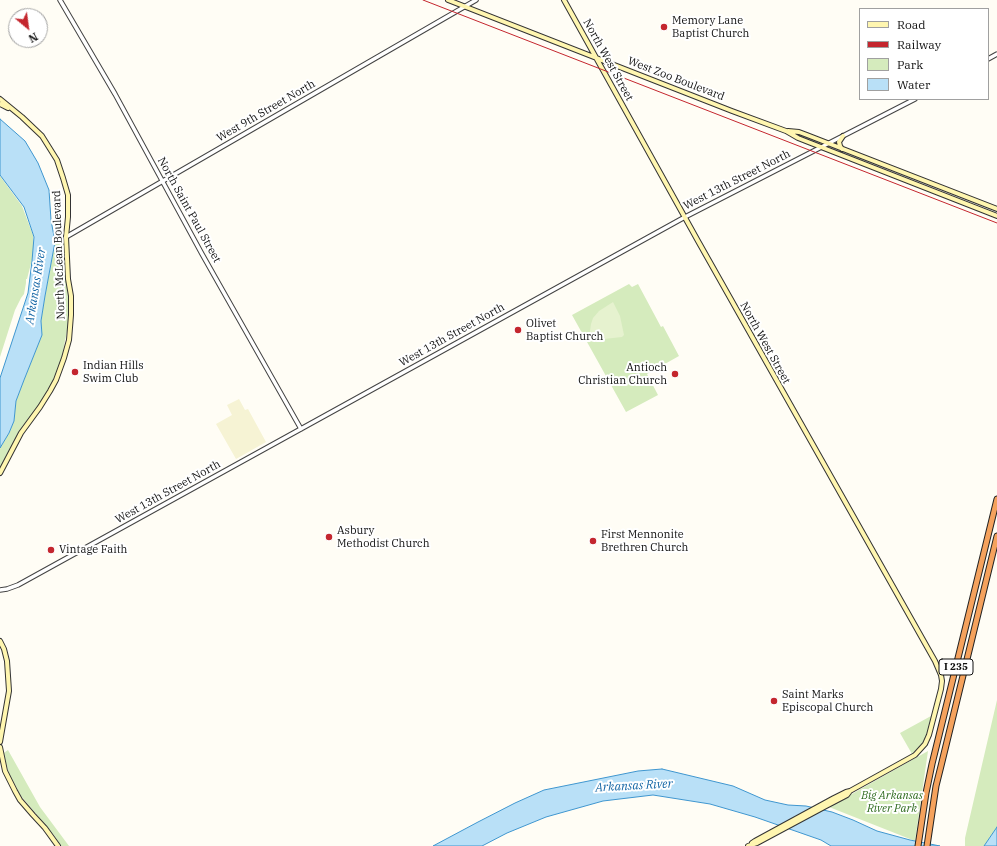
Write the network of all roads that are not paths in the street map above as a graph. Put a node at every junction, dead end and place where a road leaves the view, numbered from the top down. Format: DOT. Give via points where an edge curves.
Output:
graph roads {
  1 [pos="60,0"];
  2 [pos="448,0"];
  3 [pos="476,0"];
  4 [pos="564,0"];
  5 [pos="465,6"];
  6 [pos="596,58"];
  7 [pos="0,99"];
  8 [pos="913,100"];
  9 [pos="0,104"];
  10 [pos="12,110"];
  11 [pos="786,131"];
  12 [pos="843,136"];
  13 [pos="827,144"];
  14 [pos="822,146"];
  15 [pos="842,149"];
  16 [pos="162,181"];
  17 [pos="997,209"];
  18 [pos="997,216"];
  19 [pos="685,217"];
  20 [pos="66,237"];
  21 [pos="301,428"];
  22 [pos="0,472"];
  23 [pos="997,499"];
  24 [pos="997,536"];
  25 [pos="0,590"];
  26 [pos="0,641"];
  27 [pos="0,742"];
  28 [pos="0,747"];
  29 [pos="58,846"];
  30 [pos="749,846"];
  31 [pos="918,846"];
  32 [pos="927,846"];
  1 -- 16 [label="street, North Saint Paul Street"];
  2 -- 5 [label="main road, West Zoo Boulevard"];
  3 -- 5 [label="street, West 9th Street North"];
  4 -- 6 [label="main road, North West Street"];
  5 -- 6 [label="main road, West Zoo Boulevard"];
  5 -- 16 [label="street, West 9th Street North"];
  6 -- 11 [label="main road, West Zoo Boulevard"];
  6 -- 19 [label="main road, North West Street"];
  7 -- 10 [label="main road, North McLean Boulevard"];
  8 -- 12 [label="street, West 13th Street North"];
  9 -- 10 [label="main road, North McLean Boulevard"];
  10 -- 20 [label="main road, North McLean Boulevard" via="42,136 57,160 68,195"];
  11 -- 13 [label="main road, West Zoo Boulevard" via="799,132"];
  11 -- 14 [label="main road, West Zoo Boulevard"];
  12 -- 13 [label="street, West 13th Street North"];
  12 -- 15 [label="main road" via="839,142"];
  13 -- 14 [label="street, West 13th Street North"];
  13 -- 15 [label="main road, West Zoo Boulevard"];
  14 -- 18 [label="main road, West Zoo Boulevard"];
  14 -- 19 [label="street, West 13th Street North"];
  15 -- 17 [label="main road, West Zoo Boulevard"];
  16 -- 20 [label="street, West 9th Street North"];
  16 -- 21 [label="street, North Saint Paul Street"];
  19 -- 21 [label="street, West 13th Street North"];
  19 -- 30 [label="main road, North West Street" via="936,664 942,681 929,735 915,755"];
  20 -- 22 [label="main road, North McLean Boulevard" via="71,315 69,340 64,358 50,391"];
  21 -- 25 [label="street, West 13th Street North" via="18,585"];
  23 -- 31 [label="highway, I 235" via="932,764"];
  24 -- 32 [label="highway, I 235" via="936,786"];
  26 -- 27 [label="main road" via="7,661 9,691"];
  28 -- 29 [label="main road" via="6,771 15,791"];
}
